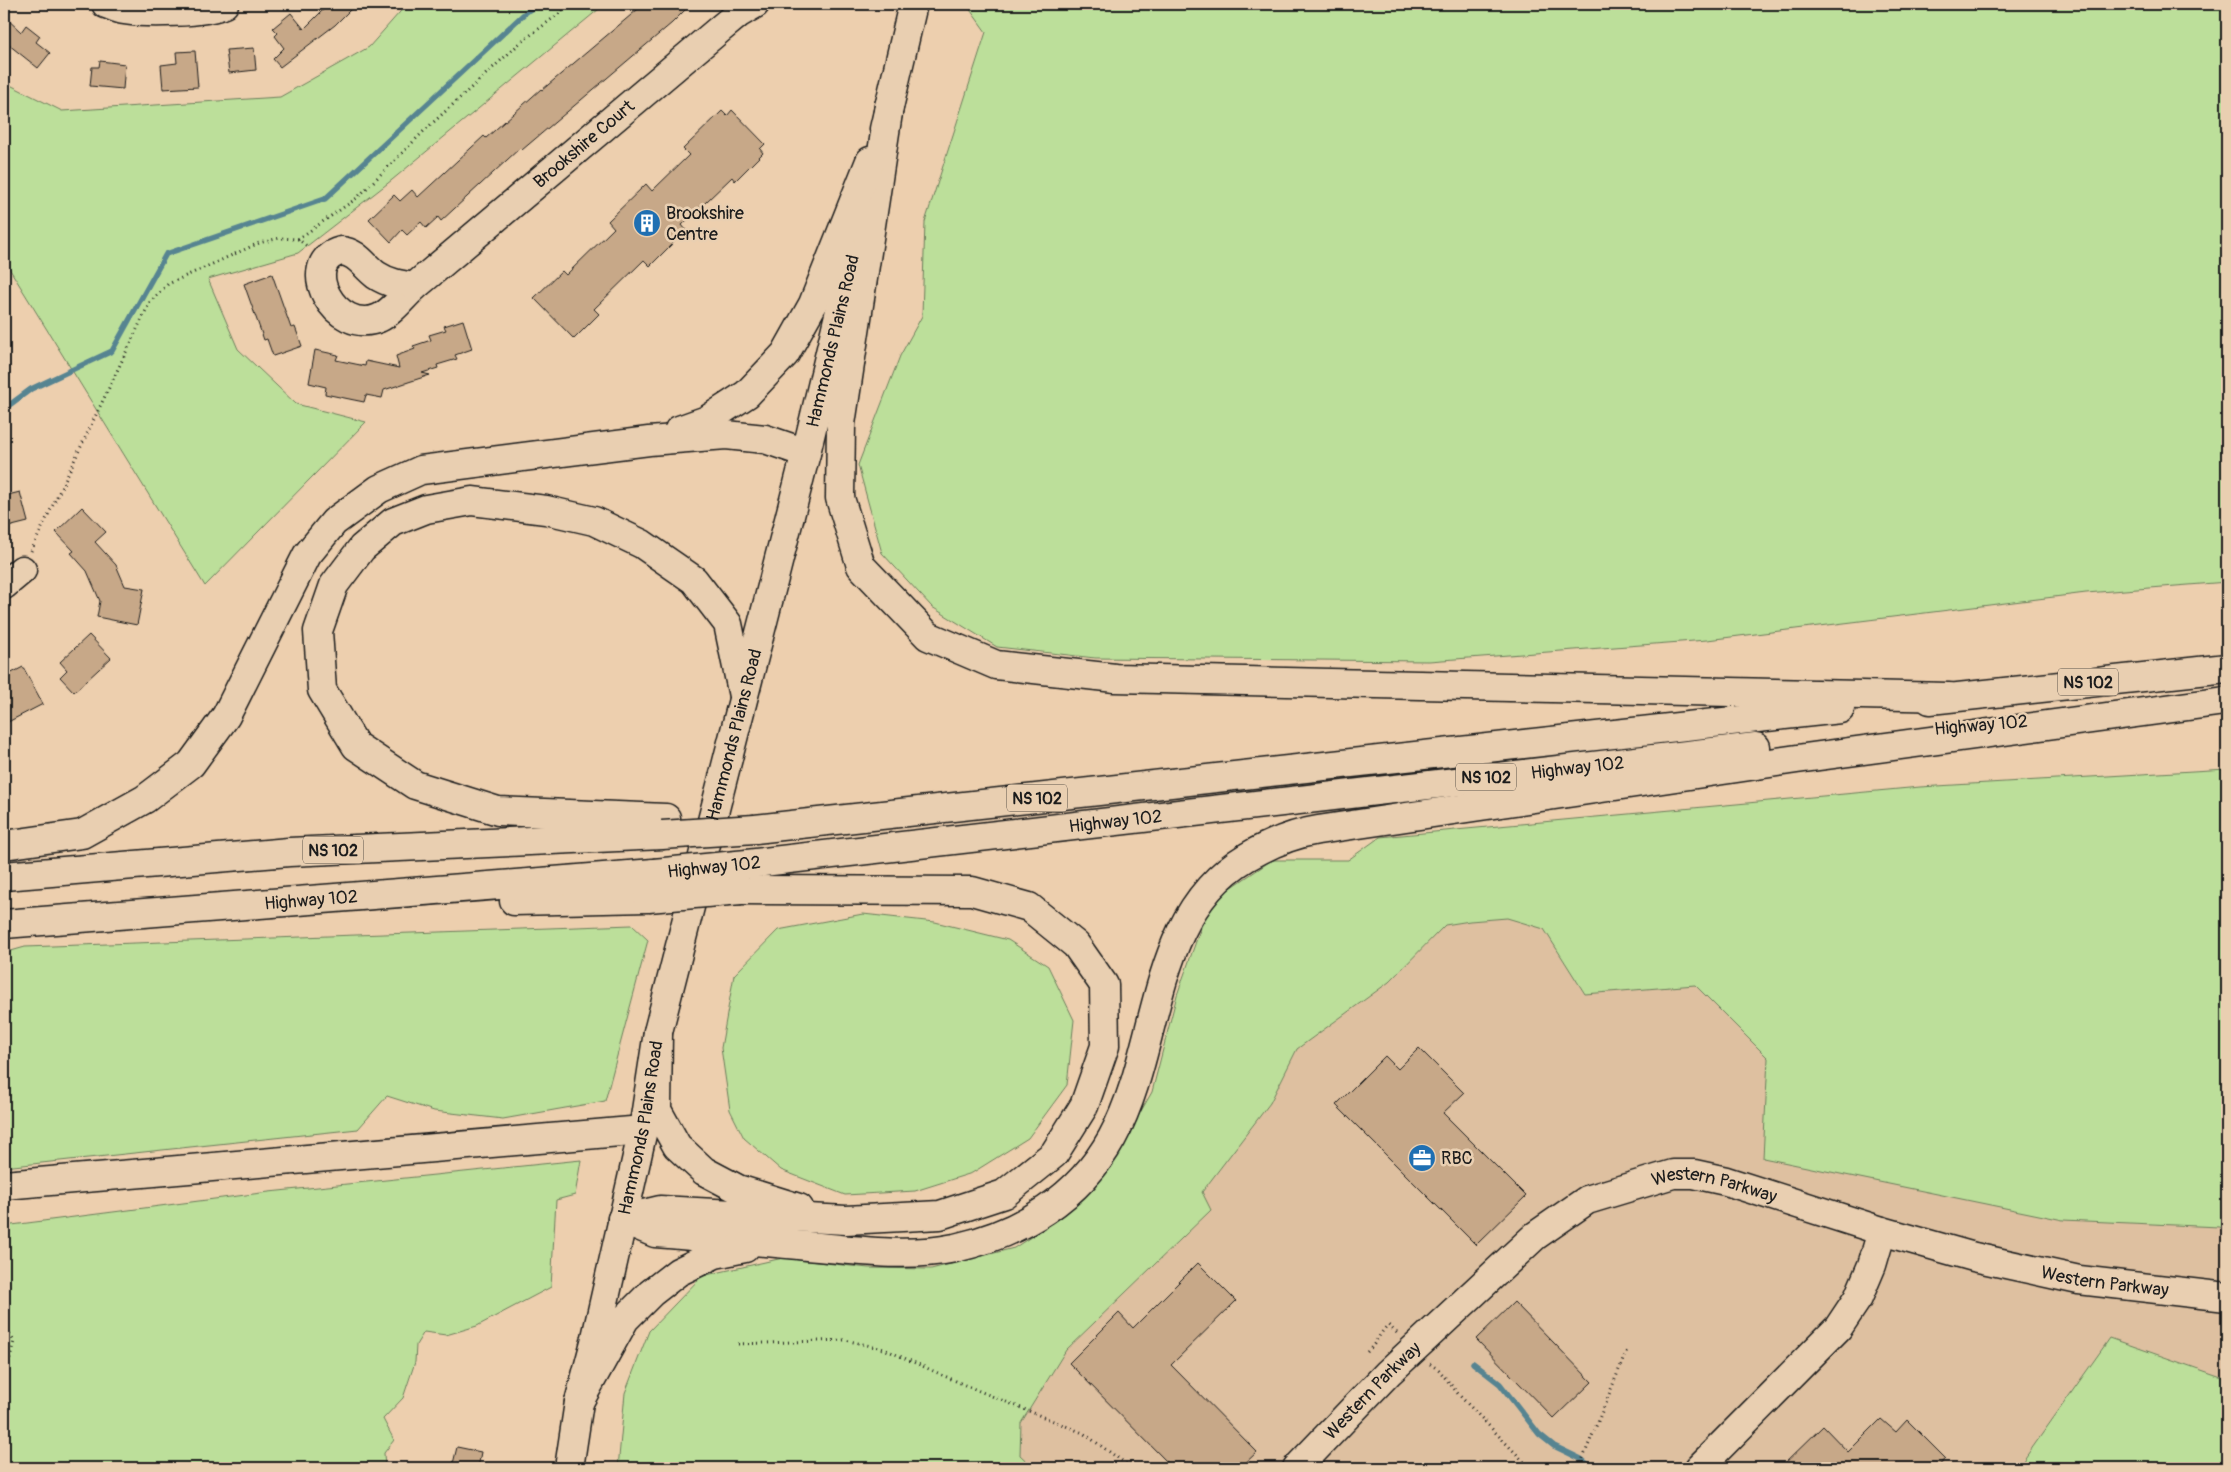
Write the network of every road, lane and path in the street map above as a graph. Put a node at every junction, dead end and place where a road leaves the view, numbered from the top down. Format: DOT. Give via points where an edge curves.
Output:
graph roads {
  1 [pos="106,4"];
  2 [pos="224,4"];
  3 [pos="572,4"];
  4 [pos="755,4"];
  5 [pos="912,4"];
  6 [pos="887,115"];
  7 [pos="298,239"];
  8 [pos="324,260"];
  9 [pos="414,287"];
  10 [pos="649,441"];
  11 [pos="806,453"];
  12 [pos="13,578"];
  13 [pos="2227,668"];
  14 [pos="743,696"];
  15 [pos="1949,698"];
  16 [pos="2226,701"];
  17 [pos="664,827"];
  18 [pos="4,845"];
  19 [pos="4,876"];
  20 [pos="744,877"];
  21 [pos="4,924"];
  22 [pos="658,1032"];
  23 [pos="643,1130"];
  24 [pos="4,1185"];
  25 [pos="622,1219"];
  26 [pos="846,1220"];
  27 [pos="1882,1231"];
  28 [pos="772,1242"];
  29 [pos="2227,1297"];
  30 [pos="4,1326"];
  31 [pos="1402,1339"];
  32 [pos="738,1344"];
  33 [pos="1627,1350"];
  34 [pos="1367,1352"];
  35 [pos="1425,1361"];
  36 [pos="4,1382"];
  37 [pos="579,1402"];
  38 [pos="569,1468"];
  39 [pos="1132,1468"];
  40 [pos="1297,1468"];
  41 [pos="1530,1468"];
  42 [pos="1579,1468"];
  43 [pos="1698,1468"];
  1 -- 2 [label="main road" via="124,10 167,12 214,9"];
  3 -- 7 [label="path" via="512,50 357,198"];
  4 -- 9 [label="main road, Brookshire Court" via="738,14"];
  5 -- 6 [label="main road, Hammonds Plains Road"];
  6 -- 10 [label="main road" via="813,304 785,354 747,394 707,420"];
  6 -- 11 [label="main road, Hammonds Plains Road"];
  6 -- 15 [label="main road" via="841,424 840,498 861,566 928,636 996,666 1115,678"];
  7 -- 8 [label="path"];
  7 -- 12 [label="path" via="280,238 260,243 203,267 168,284 150,302"];
  8 -- 9 [label="main road" via="334,252 348,251 383,279"];
  8 -- 9 [label="main road, Brookshire Court" via="320,272 329,299 339,313 355,320 366,321 382,316"];
  10 -- 11 [label="main road" via="726,435 765,439"];
  10 -- 18 [label="main road" via="421,470 379,490 334,522 307,555 226,716 191,764 145,799 82,834"];
  11 -- 14 [label="main road, Hammonds Plains Road"];
  13 -- 15 [label="main road, Highway 102 / NS 102"];
  14 -- 17 [label="main road" via="728,624 694,580 642,544 594,521 546,510 472,502 426,509 393,522 362,548 334,585 318,631 322,690 356,746 415,785 498,811"];
  14 -- 22 [label="main road, Hammonds Plains Road"];
  15 -- 17 [label="main road, Highway 102 / NS 102, bridge" via="883,815"];
  16 -- 20 [label="main road, Highway 102 / NS 102" via="1599,764"];
  16 -- 28 [label="main road" via="1797,759 1318,830 1284,839 1229,869 1196,903 1177,940 1130,1095 1116,1130 1088,1173 1066,1196 1025,1224 999,1236 954,1248 875,1253"];
  17 -- 19 [label="main road, Highway 102 / NS 102" via="289,852"];
  20 -- 21 [label="main road, Highway 102 / NS 102, bridge"];
  20 -- 26 [label="main road" via="972,891 1029,907 1076,945 1104,985 1105,1046 1084,1106 1054,1154 1004,1194 940,1215"];
  22 -- 23 [label="main road, Hammonds Plains Road"];
  22 -- 26 [label="main road" via="657,1110 678,1146 704,1171 738,1189"];
  23 -- 24 [label="main road"];
  23 -- 25 [label="main road, Hammonds Plains Road"];
  25 -- 26 [label="main road" via="660,1210"];
  25 -- 28 [label="main road" via="655,1232"];
  25 -- 37 [label="main road, Hammonds Plains Road"];
  27 -- 29 [label="main road, Western Parkway" via="1974,1257 2079,1280"];
  27 -- 40 [label="main road, Western Parkway" via="1726,1181 1694,1174 1673,1174 1587,1200 1535,1236 1472,1293 1388,1373"];
  27 -- 43 [label="main road" via="1858,1298 1838,1328"];
  28 -- 37 [label="main road" via="715,1254 678,1272 651,1293 625,1319"];
  30 -- 36 [label="path" via="14,1341"];
  31 -- 34 [label="path" via="1388,1324"];
  32 -- 39 [label="path" via="845,1340 884,1349 1083,1433"];
  33 -- 42 [label="path"];
  35 -- 41 [label="path" via="1438,1370"];
  37 -- 38 [label="main road, Hammonds Plains Road"];
}
